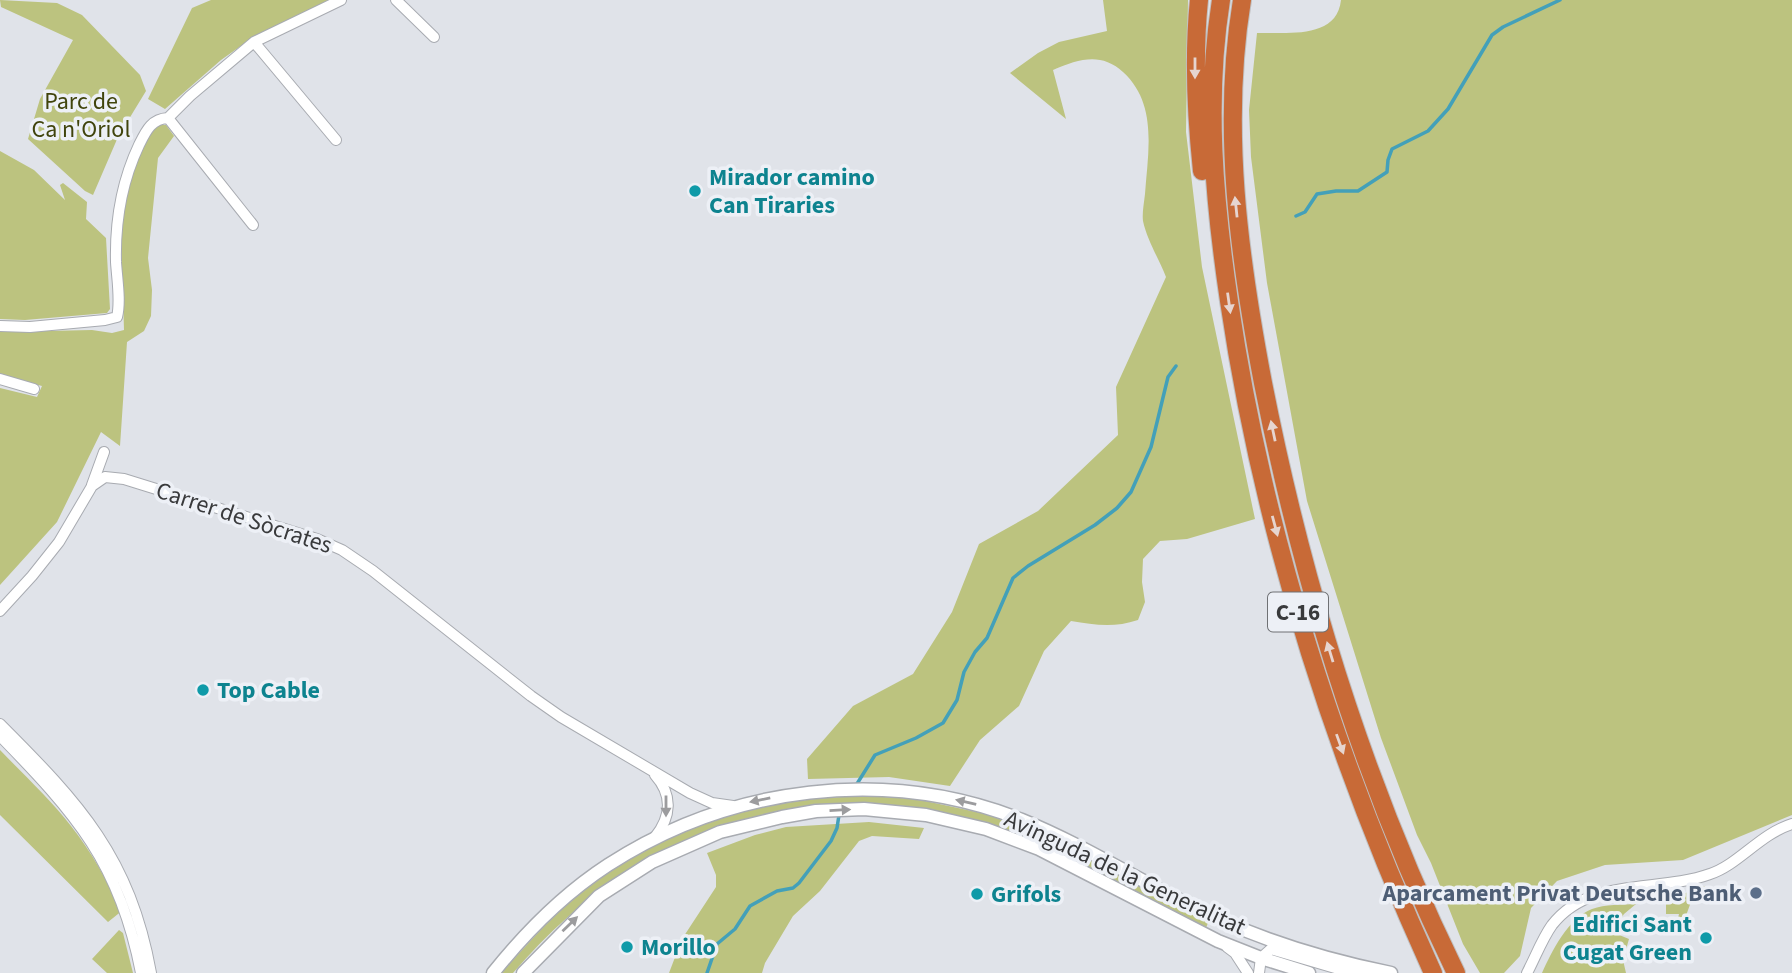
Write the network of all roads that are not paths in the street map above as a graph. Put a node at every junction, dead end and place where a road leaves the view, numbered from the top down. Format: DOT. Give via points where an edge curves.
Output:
graph roads {
  1 [pos="341,0"];
  2 [pos="396,0"];
  3 [pos="1199,0"];
  4 [pos="1221,0"];
  5 [pos="1242,0"];
  6 [pos="1253,0"];
  7 [pos="434,37"];
  8 [pos="254,42"];
  9 [pos="1234,99"];
  10 [pos="168,118"];
  11 [pos="336,140"];
  12 [pos="253,225"];
  13 [pos="1219,236"];
  14 [pos="118,314"];
  15 [pos="0,326"];
  16 [pos="116,329"];
  17 [pos="0,379"];
  18 [pos="34,389"];
  19 [pos="104,452"];
  20 [pos="92,486"];
  21 [pos="0,611"];
  22 [pos="0,724"];
  23 [pos="0,736"];
  24 [pos="652,772"];
  25 [pos="733,806"];
  26 [pos="1792,824"];
  27 [pos="653,840"];
  28 [pos="1218,941"];
  29 [pos="1261,958"];
  30 [pos="1368,968"];
  31 [pos="141,973"];
  32 [pos="151,973"];
  33 [pos="493,973"];
  34 [pos="523,973"];
  35 [pos="1248,973"];
  36 [pos="1260,973"];
  37 [pos="1309,973"];
  38 [pos="1391,973"];
  39 [pos="1433,973"];
  40 [pos="1456,973"];
  41 [pos="1527,973"];
  1 -- 8 [label="street"];
  2 -- 7 [label="street"];
  3 -- 13 [label="highway, one-way" via="1195,63 1199,138 1205,198"];
  4 -- 13 [label="highway, C-16" via="1212,117"];
  5 -- 9 [label="highway, C-16"];
  6 -- 9 [label="highway"];
  8 -- 10 [label="street"];
  8 -- 11 [label="street"];
  40 -- 9 [label="highway, C-16, one-way" via="1355,728 1288,500 1242,253 1235,192"];
  10 -- 12 [label="street"];
  10 -- 14 [label="street" via="160,118 148,128 124,181 116,243"];
  13 -- 39 [label="highway, C-16, one-way" via="1250,420 1300,619 1353,781"];
  14 -- 15 [label="street" via="114,319 96,321"];
  14 -- 16 [label="street"];
  17 -- 18 [label="street"];
  19 -- 20 [label="street"];
  20 -- 21 [label="street" via="51,553"];
  20 -- 24 [label="street, Carrer de Sòcrates" via="105,477 124,479 342,550 531,696"];
  22 -- 32 [label="street" via="66,792 103,840 139,918"];
  23 -- 31 [label="street" via="57,796 94,846 124,905"];
  24 -- 25 [label="street, Carrer de Sòcrates" via="701,799"];
  24 -- 27 [label="street, one-way" via="668,800 666,818"];
  25 -- 27 [label="street, Avinguda de la Generalitat"];
  30 -- 25 [label="street, Avinguda de la Generalitat, one-way" via="1266,940 1074,844 979,806 934,795 875,790 784,795"];
  26 -- 41 [label="street" via="1770,833 1714,873 1671,884 1602,891 1577,901 1552,926"];
  27 -- 33 [label="street, Avinguda de la Generalitat" via="587,880"];
  28 -- 29 [label="street, Avinguda de la Generalitat"];
  34 -- 28 [label="street, Avinguda de la Generalitat, one-way" via="599,896 652,862 720,832 816,811 864,809 926,815 986,829 1039,849"];
  28 -- 35 [label="street" via="1236,953"];
  29 -- 30 [label="street" via="1271,949 1342,970"];
  29 -- 36 [label="street"];
  29 -- 37 [label="street, Avinguda de la Generalitat"];
  30 -- 38 [label="street, Avinguda de la Generalitat"];
}
